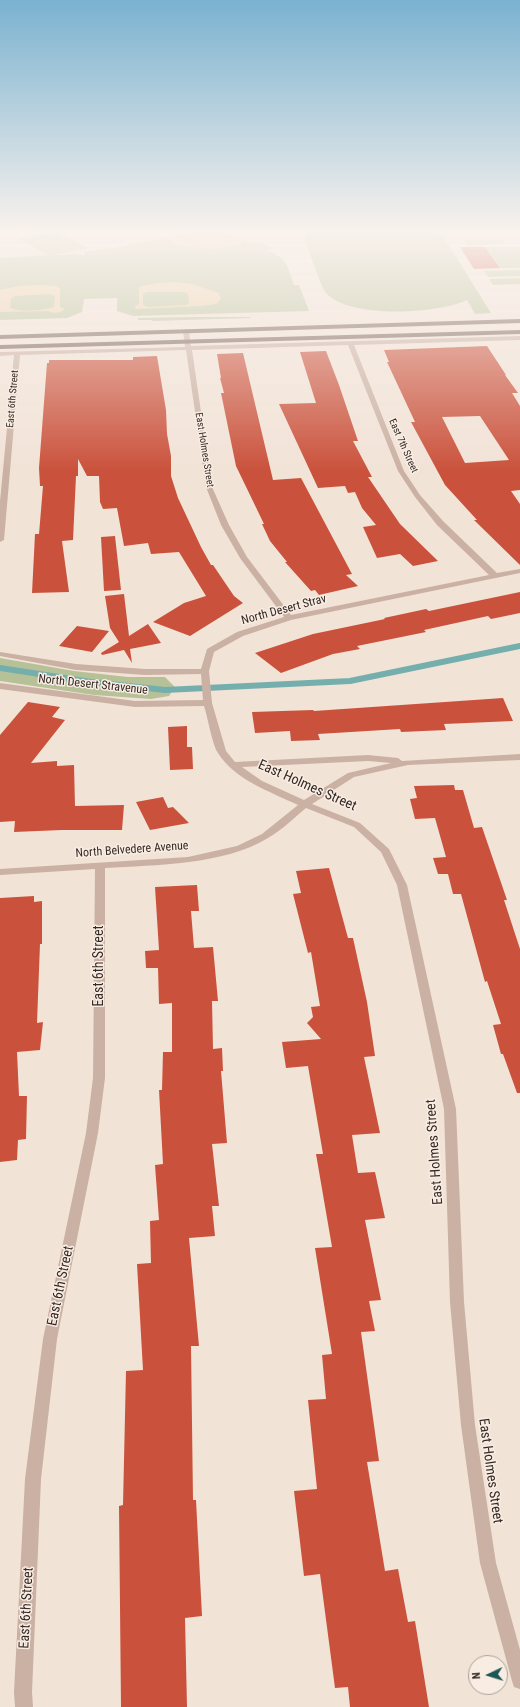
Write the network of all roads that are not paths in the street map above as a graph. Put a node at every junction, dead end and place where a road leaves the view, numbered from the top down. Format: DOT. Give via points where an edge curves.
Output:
graph roads {
  1 [pos="520,321"];
  2 [pos="186,331"];
  3 [pos="520,332"];
  4 [pos="0,337"];
  5 [pos="518,338"];
  6 [pos="350,343"];
  7 [pos="187,345"];
  8 [pos="520,345"];
  9 [pos="0,347"];
  10 [pos="0,354"];
  11 [pos="17,354"];
  12 [pos="0,540"];
  13 [pos="520,571"];
  14 [pos="495,576"];
  15 [pos="289,618"];
  16 [pos="0,654"];
  17 [pos="206,671"];
  18 [pos="0,686"];
  19 [pos="208,703"];
  20 [pos="520,757"];
  21 [pos="408,762"];
  22 [pos="233,765"];
  23 [pos="305,804"];
  24 [pos="100,866"];
  25 [pos="0,872"];
  26 [pos="520,1681"];
  27 [pos="24,1707"];
  1 -- 2 [label="main road"];
  2 -- 4 [label="main road"];
  2 -- 7 [label="street, East Holmes Street"];
  3 -- 7 [label="main road"];
  5 -- 6 [label="street"];
  5 -- 8 [label="street"];
  6 -- 7 [label="street"];
  6 -- 14 [label="street, East 7th Street" via="401,471 417,496 440,523"];
  7 -- 9 [label="main road"];
  7 -- 11 [label="street"];
  7 -- 15 [label="street, East Holmes Street" via="209,487 225,525 244,558"];
  10 -- 11 [label="street"];
  11 -- 12 [label="street, East 6th Street"];
  13 -- 14 [label="street, North Desert Strav"];
  14 -- 15 [label="street, North Desert Strav"];
  15 -- 17 [label="street, North Desert Strav" via="240,634 210,651"];
  16 -- 17 [label="street" via="76,667 145,672"];
  17 -- 19 [label="street, East Holmes Street"];
  18 -- 19 [label="street, North Desert Stravenue" via="135,704"];
  19 -- 22 [label="street, East Holmes Street" via="222,752"];
  20 -- 21 [label="street, North Belvedere Avenue"];
  21 -- 22 [label="street, North Belvedere Avenue" via="368,758"];
  21 -- 23 [label="street, North Belvedere Avenue" via="350,775"];
  22 -- 23 [label="street, East Holmes Street" via="259,783"];
  23 -- 24 [label="street, North Belvedere Avenue" via="265,836 240,848 188,860"];
  23 -- 26 [label="street, East Holmes Street" via="357,825 385,851 402,885 450,1109 457,1302 468,1425 488,1563"];
  24 -- 25 [label="street, North Belvedere Avenue"];
  24 -- 27 [label="street, East 6th Street" via="99,1078 92,1133 50,1339 33,1479"];
}
